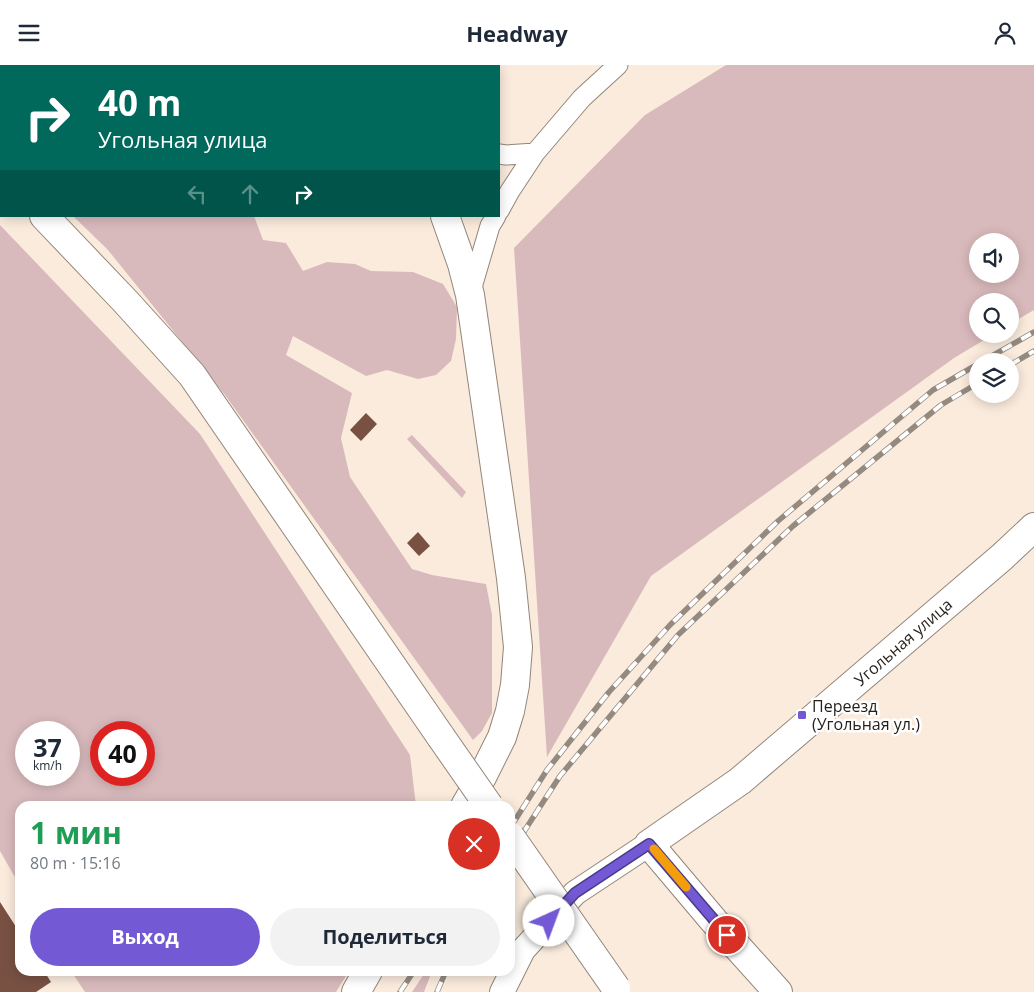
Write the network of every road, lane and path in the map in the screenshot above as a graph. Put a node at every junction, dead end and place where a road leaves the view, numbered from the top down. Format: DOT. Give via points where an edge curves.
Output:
graph roads {
  1 [pos="618,65"];
  2 [pos="535,153"];
  3 [pos="500,154"];
  4 [pos="500,209"];
  5 [pos="45,217"];
  6 [pos="445,217"];
  7 [pos="495,217"];
  8 [pos="470,295"];
  9 [pos="1034,527"];
  10 [pos="468,801"];
  11 [pos="486,801"];
  12 [pos="515,843"];
  13 [pos="649,844"];
  14 [pos="515,966"];
  15 [pos="365,976"];
  16 [pos="510,976"];
  17 [pos="617,990"];
  18 [pos="356,992"];
  19 [pos="502,992"];
  20 [pos="778,992"];
  1 -- 2 [label="street" via="582,98"];
  2 -- 3 [label="street"];
  2 -- 4 [label="street"];
  5 -- 11 [label="main road, bridge" via="192,375"];
  6 -- 8 [label="main road"];
  7 -- 8 [label="street"];
  8 -- 10 [label="main road" via="518,647 515,685 502,737"];
  9 -- 13 [label="main road, Угольная улица" via="740,781"];
  12 -- 17 [label="main road, bridge"];
  13 -- 14 [label="street, Угольная улица" via="575,893 523,950"];
  13 -- 20 [label="main road"];
  15 -- 18 [label="main road"];
  16 -- 19 [label="street, Угольная улица"];
}
